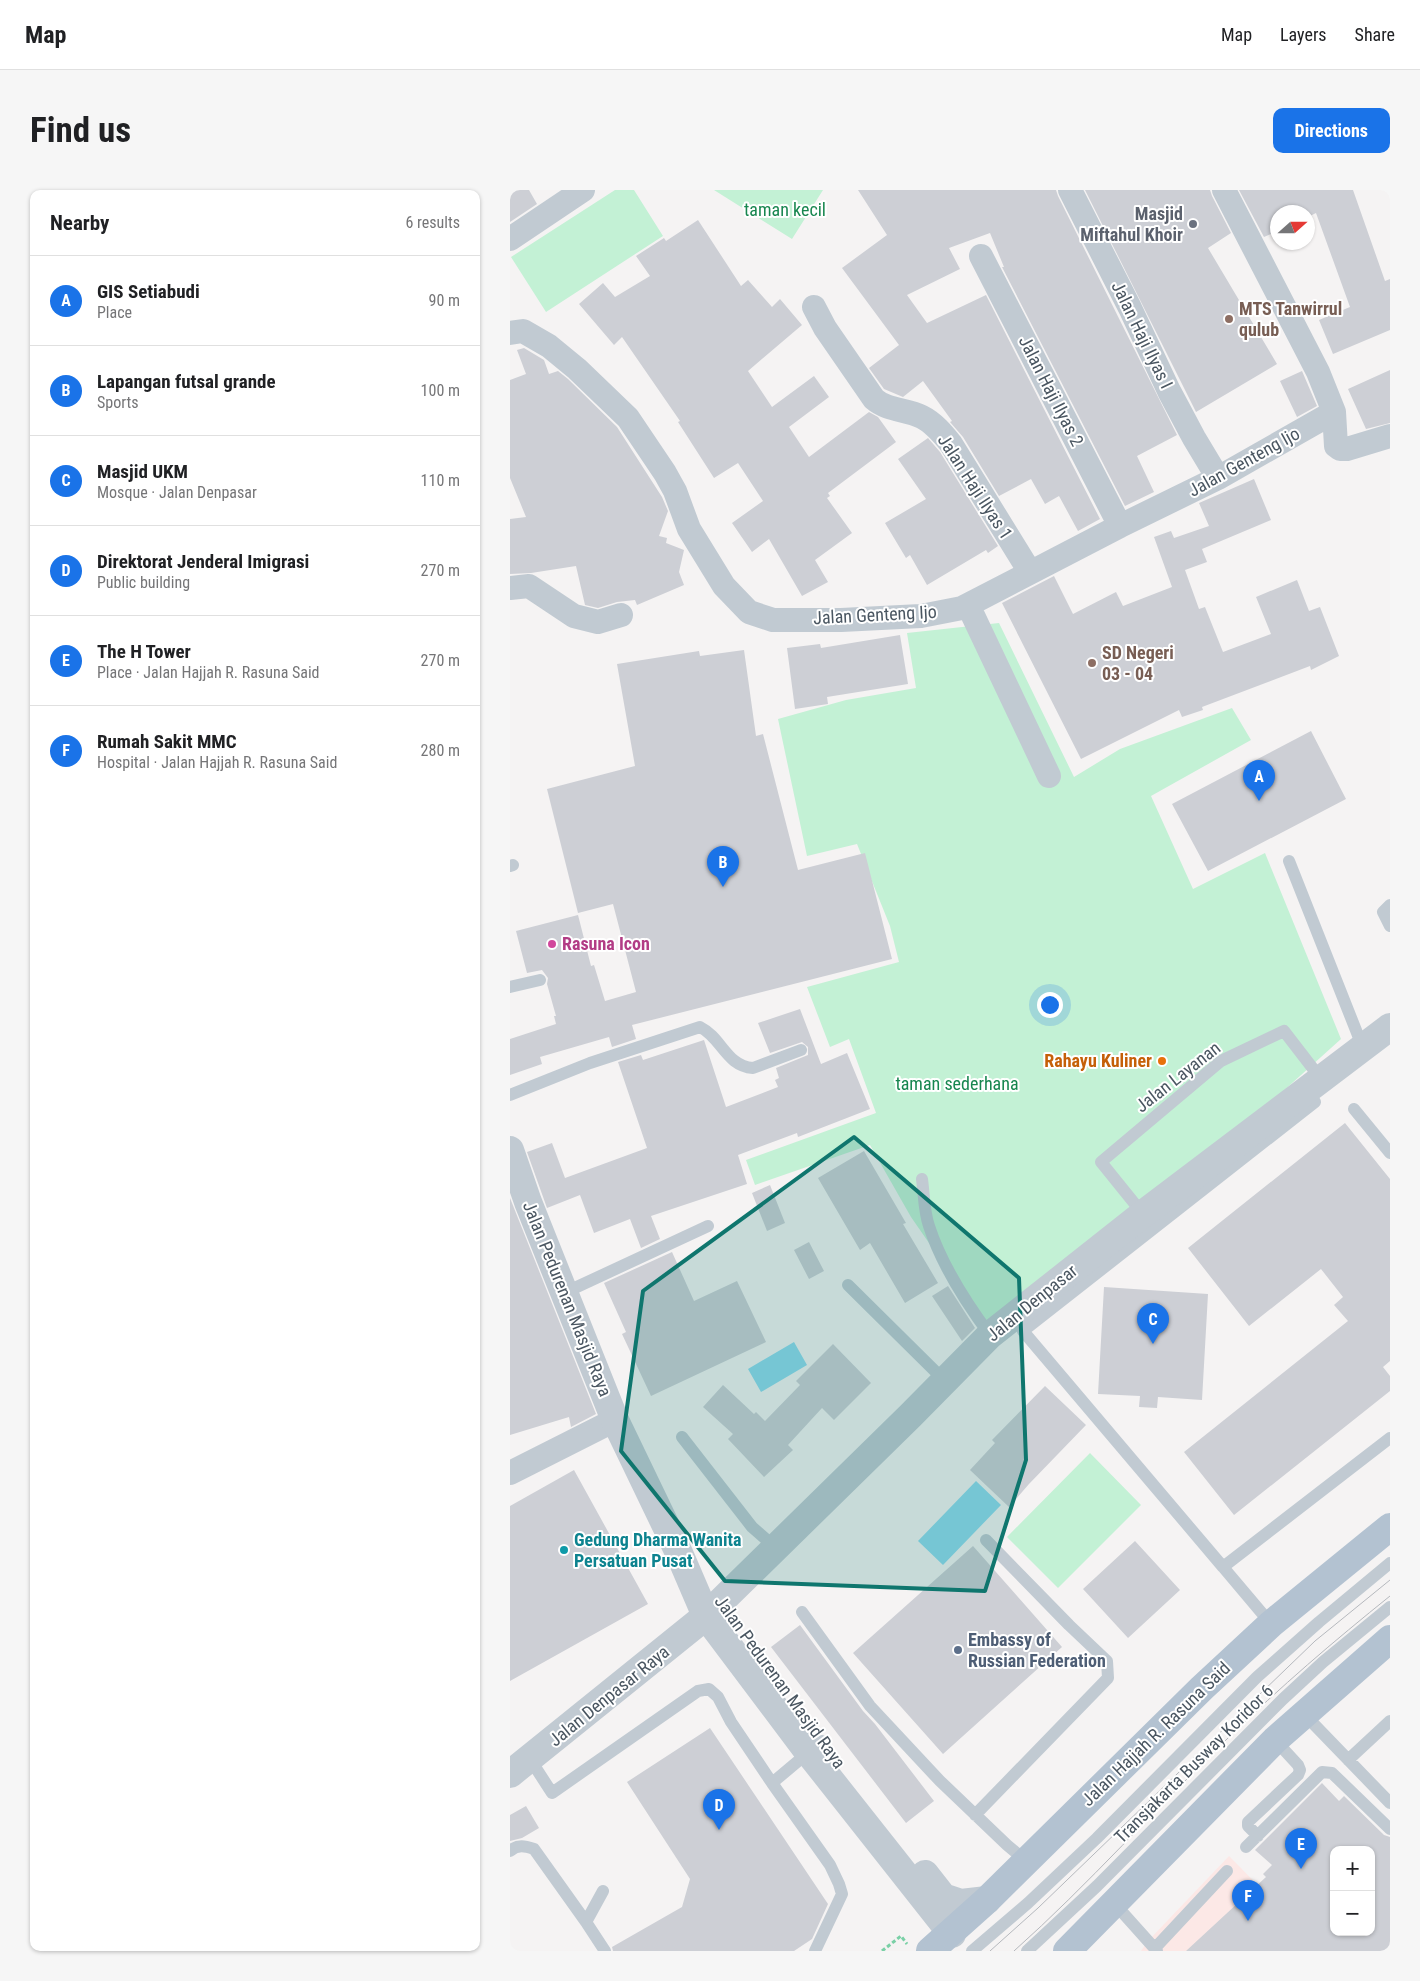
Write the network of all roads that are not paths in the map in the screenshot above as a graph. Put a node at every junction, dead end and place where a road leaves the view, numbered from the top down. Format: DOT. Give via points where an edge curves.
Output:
graph roads {
  1 [pos="583,190"];
  2 [pos="1070,190"];
  3 [pos="1224,190"];
  4 [pos="510,239"];
  5 [pos="981,256"];
  6 [pos="814,307"];
  7 [pos="514,326"];
  8 [pos="1334,412"];
  9 [pos="1390,436"];
  10 [pos="1218,478"];
  11 [pos="1120,526"];
  12 [pos="1030,572"];
  13 [pos="510,588"];
  14 [pos="968,604"];
  15 [pos="620,615"];
  16 [pos="1049,776"];
  17 [pos="1288,860"];
  18 [pos="1390,905"];
  19 [pos="1390,926"];
  20 [pos="540,980"];
  21 [pos="510,988"];
  22 [pos="1390,1027"];
  23 [pos="1363,1048"];
  24 [pos="801,1050"];
  25 [pos="1314,1085"];
  26 [pos="510,1096"];
  27 [pos="1354,1109"];
  28 [pos="510,1150"];
  29 [pos="1390,1153"];
  30 [pos="922,1180"];
  31 [pos="1143,1214"];
  32 [pos="708,1226"];
  33 [pos="848,1285"];
  34 [pos="566,1292"];
  35 [pos="990,1335"];
  36 [pos="944,1380"];
  37 [pos="615,1420"];
  38 [pos="682,1437"];
  39 [pos="1390,1438"];
  40 [pos="510,1472"];
  41 [pos="1390,1527"];
  42 [pos="986,1540"];
  43 [pos="776,1548"];
  44 [pos="1390,1563"];
  45 [pos="1222,1567"];
  46 [pos="1390,1607"];
  47 [pos="712,1610"];
  48 [pos="802,1612"];
  49 [pos="1271,1624"];
  50 [pos="1390,1639"];
  51 [pos="1304,1714"];
  52 [pos="1390,1721"];
  53 [pos="1275,1740"];
  54 [pos="816,1747"];
  55 [pos="1348,1760"];
  56 [pos="520,1767"];
  57 [pos="772,1783"];
  58 [pos="1390,1803"];
  59 [pos="975,1815"];
  60 [pos="1390,1829"];
  61 [pos="1258,1836"];
  62 [pos="1246,1847"];
  63 [pos="510,1850"];
  64 [pos="1026,1861"];
  65 [pos="1228,1871"];
  66 [pos="603,1891"];
  67 [pos="987,1900"];
  68 [pos="1114,1903"];
  69 [pos="586,1922"];
  70 [pos="952,1934"];
  71 [pos="1156,1950"];
  72 [pos="605,1951"];
  73 [pos="815,1951"];
  74 [pos="930,1951"];
  75 [pos="972,1951"];
  76 [pos="1027,1951"];
  77 [pos="1067,1951"];
  1 -- 4 [label="street"];
  2 -- 10 [label="street, Jalan Haji Ilyas I" via="1169,391"];
  3 -- 8 [label="street" via="1318,372"];
  5 -- 11 [label="street, Jalan Haji Ilyas 2"];
  6 -- 12 [label="street, Jalan Haji Ilyas 1" via="874,400 882,406 923,417 951,444"];
  7 -- 14 [label="street, Jalan Genteng Ijo" via="549,346 628,418 675,491 689,529 706,559 724,586 750,612 773,620 842,620 921,616"];
  8 -- 9 [label="street" via="1336,446 1340,449 1347,450"];
  8 -- 10 [label="street, Jalan Genteng Ijo"];
  10 -- 11 [label="street, Jalan Genteng Ijo"];
  11 -- 12 [label="street, Jalan Genteng Ijo"];
  12 -- 14 [label="street, Jalan Genteng Ijo"];
  13 -- 15 [label="street" via="530,586 574,616 598,622"];
  14 -- 16 [label="street"];
  17 -- 23 [label="lane"];
  18 -- 19 [label="lane" via="1383,912"];
  20 -- 21 [label="lane"];
  22 -- 23 [label="street, Jalan Denpasar"];
  23 -- 25 [label="street, Jalan Denpasar"];
  24 -- 26 [label="lane" via="748,1068 731,1060 714,1036 700,1027 590,1064"];
  25 -- 31 [label="street, Jalan Denpasar"];
  25 -- 31 [label="lane, Jalan Layanan" via="1284,1030 1221,1061 1101,1162"];
  25 -- 45 [label="lane" via="1315,1102 1023,1331"];
  27 -- 29 [label="lane"];
  28 -- 34 [label="street, Jalan Pedurenan Masjid Raya"];
  30 -- 35 [label="lane" via="928,1224 941,1256"];
  31 -- 35 [label="street, Jalan Denpasar"];
  32 -- 34 [label="lane"];
  33 -- 36 [label="lane"];
  34 -- 37 [label="street, Jalan Pedurenan Masjid Raya"];
  35 -- 36 [label="street, Jalan Denpasar"];
  36 -- 43 [label="street, Jalan Denpasar"];
  37 -- 40 [label="street"];
  37 -- 47 [label="street, Jalan Pedurenan Masjid Raya" via="679,1553"];
  38 -- 43 [label="lane" via="752,1527"];
  39 -- 45 [label="lane"];
  41 -- 49 [label="main road, Jalan Hajjah R. Rasuna Said"];
  42 -- 59 [label="lane" via="1107,1661 1108,1678"];
  43 -- 47 [label="street, Jalan Denpasar"];
  44 -- 75 [label="lane, Transjakarta Busway Koridor 6" via="1257,1678 1097,1838"];
  45 -- 49 [label="lane"];
  46 -- 76 [label="lane, Transjakarta Busway Koridor 6" via="1283,1699 1097,1886"];
  47 -- 54 [label="street, Jalan Pedurenan Masjid Raya"];
  47 -- 56 [label="street, Jalan Denpasar Raya"];
  48 -- 59 [label="lane" via="870,1706"];
  49 -- 64 [label="main road, Jalan Hajjah R. Rasuna Said"];
  50 -- 51 [label="main road"];
  51 -- 53 [label="main road"];
  51 -- 55 [label="lane"];
  52 -- 55 [label="lane"];
  53 -- 61 [label="lane" via="1300,1770 1248,1822"];
  53 -- 68 [label="main road"];
  54 -- 57 [label="lane"];
  54 -- 67 [label="street, Jalan Pedurenan Masjid Raya" via="943,1897 961,1903"];
  54 -- 70 [label="street, Jalan Pedurenan Masjid Raya"];
  55 -- 58 [label="lane"];
  56 -- 57 [label="lane" via="552,1793 698,1691 709,1689 718,1697"];
  57 -- 73 [label="lane" via="830,1865 842,1894"];
  59 -- 64 [label="lane"];
  60 -- 61 [label="lane" via="1328,1771 1313,1780"];
  61 -- 62 [label="lane"];
  63 -- 69 [label="lane" via="524,1845 534,1849"];
  64 -- 67 [label="main road, Jalan Hajjah R. Rasuna Said"];
  65 -- 71 [label="lane"];
  66 -- 69 [label="lane"];
  67 -- 70 [label="main road, Jalan Hajjah R. Rasuna Said"];
  68 -- 71 [label="lane"];
  68 -- 77 [label="main road"];
  69 -- 72 [label="lane"];
  70 -- 74 [label="main road, Jalan Hajjah R. Rasuna Said"];
}
